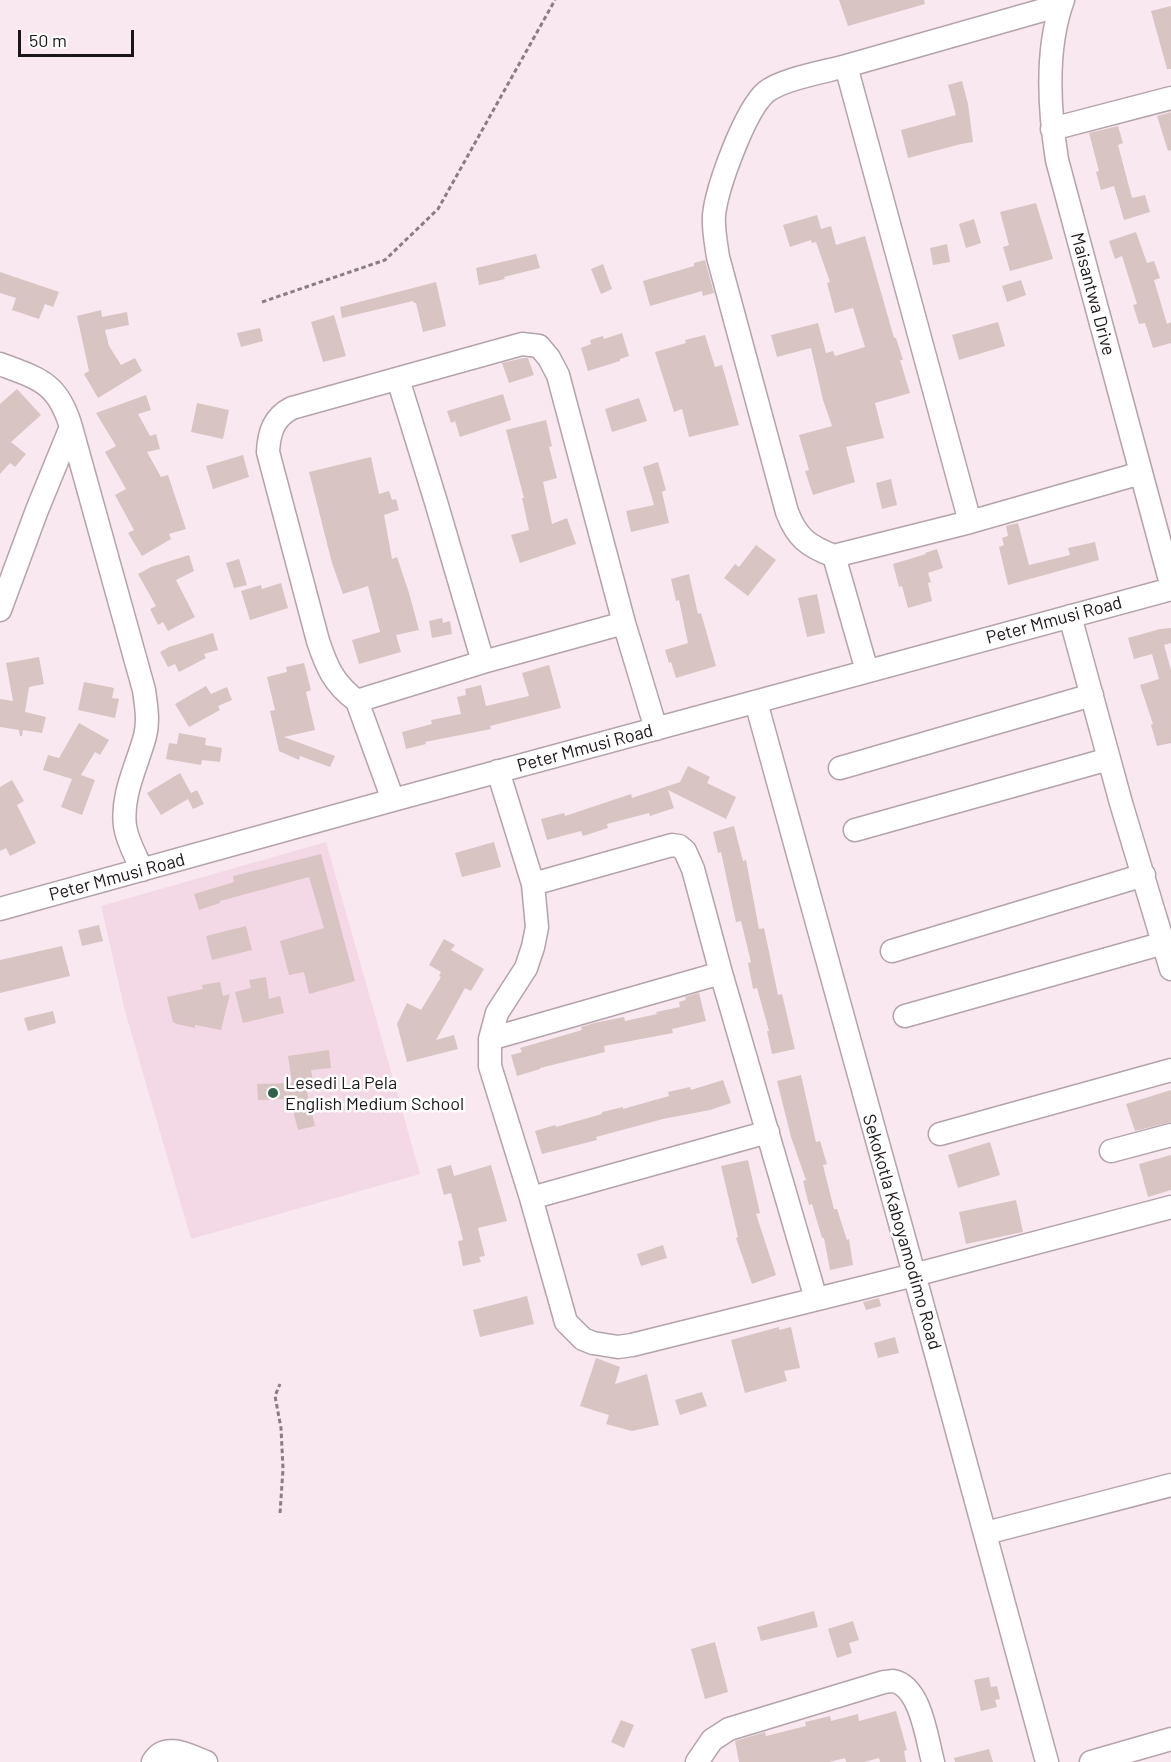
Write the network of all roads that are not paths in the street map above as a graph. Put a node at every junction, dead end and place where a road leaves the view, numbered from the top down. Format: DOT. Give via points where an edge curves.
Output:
graph roads {
  1 [pos="1062,3"];
  2 [pos="846,66"];
  3 [pos="1171,98"];
  4 [pos="1052,129"];
  5 [pos="0,364"];
  6 [pos="398,379"];
  7 [pos="71,428"];
  8 [pos="1141,473"];
  9 [pos="970,522"];
  10 [pos="834,556"];
  11 [pos="1171,584"];
  12 [pos="1171,589"];
  13 [pos="0,610"];
  14 [pos="1070,616"];
  15 [pos="624,623"];
  16 [pos="483,662"];
  17 [pos="867,671"];
  18 [pos="1092,694"];
  19 [pos="357,701"];
  20 [pos="756,702"];
  21 [pos="656,729"];
  22 [pos="1109,759"];
  23 [pos="840,768"];
  24 [pos="498,771"];
  25 [pos="393,800"];
  26 [pos="855,830"];
  27 [pos="142,870"];
  28 [pos="1144,875"];
  29 [pos="532,884"];
  30 [pos="0,909"];
  31 [pos="1164,943"];
  32 [pos="892,951"];
  33 [pos="1171,969"];
  34 [pos="721,973"];
  35 [pos="905,1016"];
  36 [pos="489,1039"];
  37 [pos="1171,1070"];
  38 [pos="768,1132"];
  39 [pos="940,1134"];
  40 [pos="1171,1135"];
  41 [pos="1111,1150"];
  42 [pos="531,1198"];
  43 [pos="1171,1208"];
  44 [pos="914,1275"];
  45 [pos="816,1299"];
  46 [pos="1171,1485"];
  47 [pos="986,1533"];
  48 [pos="1171,1739"];
  49 [pos="153,1762"];
  50 [pos="206,1762"];
  51 [pos="697,1762"];
  52 [pos="933,1762"];
  53 [pos="1047,1762"];
  54 [pos="1091,1762"];
  1 -- 2 [label="street"];
  1 -- 4 [label="street, Maisantwa Drive" via="1050,76"];
  2 -- 9 [label="street"];
  2 -- 10 [label="street" via="781,84 758,101 742,128 714,216 718,257 787,512 799,536"];
  3 -- 4 [label="street"];
  4 -- 8 [label="street, Maisantwa Drive"];
  5 -- 7 [label="street" via="45,383 66,410"];
  6 -- 15 [label="street" via="522,344 539,346 558,375"];
  6 -- 16 [label="street"];
  6 -- 19 [label="street" via="292,408 276,421 268,442 323,656 334,680"];
  7 -- 13 [label="street"];
  7 -- 27 [label="street" via="144,690 145,735 125,809 125,827"];
  8 -- 9 [label="street"];
  8 -- 11 [label="street, Maisantwa Drive"];
  9 -- 10 [label="street"];
  10 -- 17 [label="street"];
  12 -- 14 [label="street, Peter Mmusi Road"];
  14 -- 17 [label="street, Peter Mmusi Road"];
  14 -- 18 [label="street"];
  15 -- 16 [label="street"];
  15 -- 21 [label="street"];
  16 -- 19 [label="street"];
  17 -- 20 [label="street, Peter Mmusi Road"];
  18 -- 22 [label="street"];
  18 -- 23 [label="street"];
  19 -- 25 [label="street"];
  20 -- 21 [label="street, Peter Mmusi Road"];
  20 -- 44 [label="street, Sekokotla Kaboyamodimo Road"];
  21 -- 24 [label="street, Peter Mmusi Road"];
  22 -- 26 [label="street"];
  22 -- 28 [label="street"];
  24 -- 25 [label="street, Peter Mmusi Road"];
  24 -- 29 [label="street"];
  25 -- 27 [label="street, Peter Mmusi Road"];
  27 -- 30 [label="street, Peter Mmusi Road"];
  28 -- 31 [label="street"];
  28 -- 32 [label="street"];
  29 -- 34 [label="street" via="680,846 693,868"];
  29 -- 36 [label="street" via="537,927 533,947 526,968 497,1013"];
  31 -- 33 [label="street"];
  31 -- 35 [label="street"];
  34 -- 36 [label="street"];
  34 -- 38 [label="street"];
  36 -- 42 [label="street" via="490,1066"];
  37 -- 39 [label="street"];
  38 -- 42 [label="street"];
  38 -- 45 [label="street"];
  40 -- 41 [label="street"];
  42 -- 45 [label="street" via="566,1322 593,1343 632,1345"];
  43 -- 44 [label="street"];
  44 -- 45 [label="street"];
  44 -- 47 [label="street, Sekokotla Kaboyamodimo Road"];
  46 -- 47 [label="street"];
  47 -- 53 [label="street, Sekokotla Kaboyamodimo Road"];
  48 -- 54 [label="street"];
  49 -- 50 [label="street" via="165,1752 177,1750"];
  51 -- 52 [label="street" via="712,1740 729,1729 893,1681 914,1697"];
}
